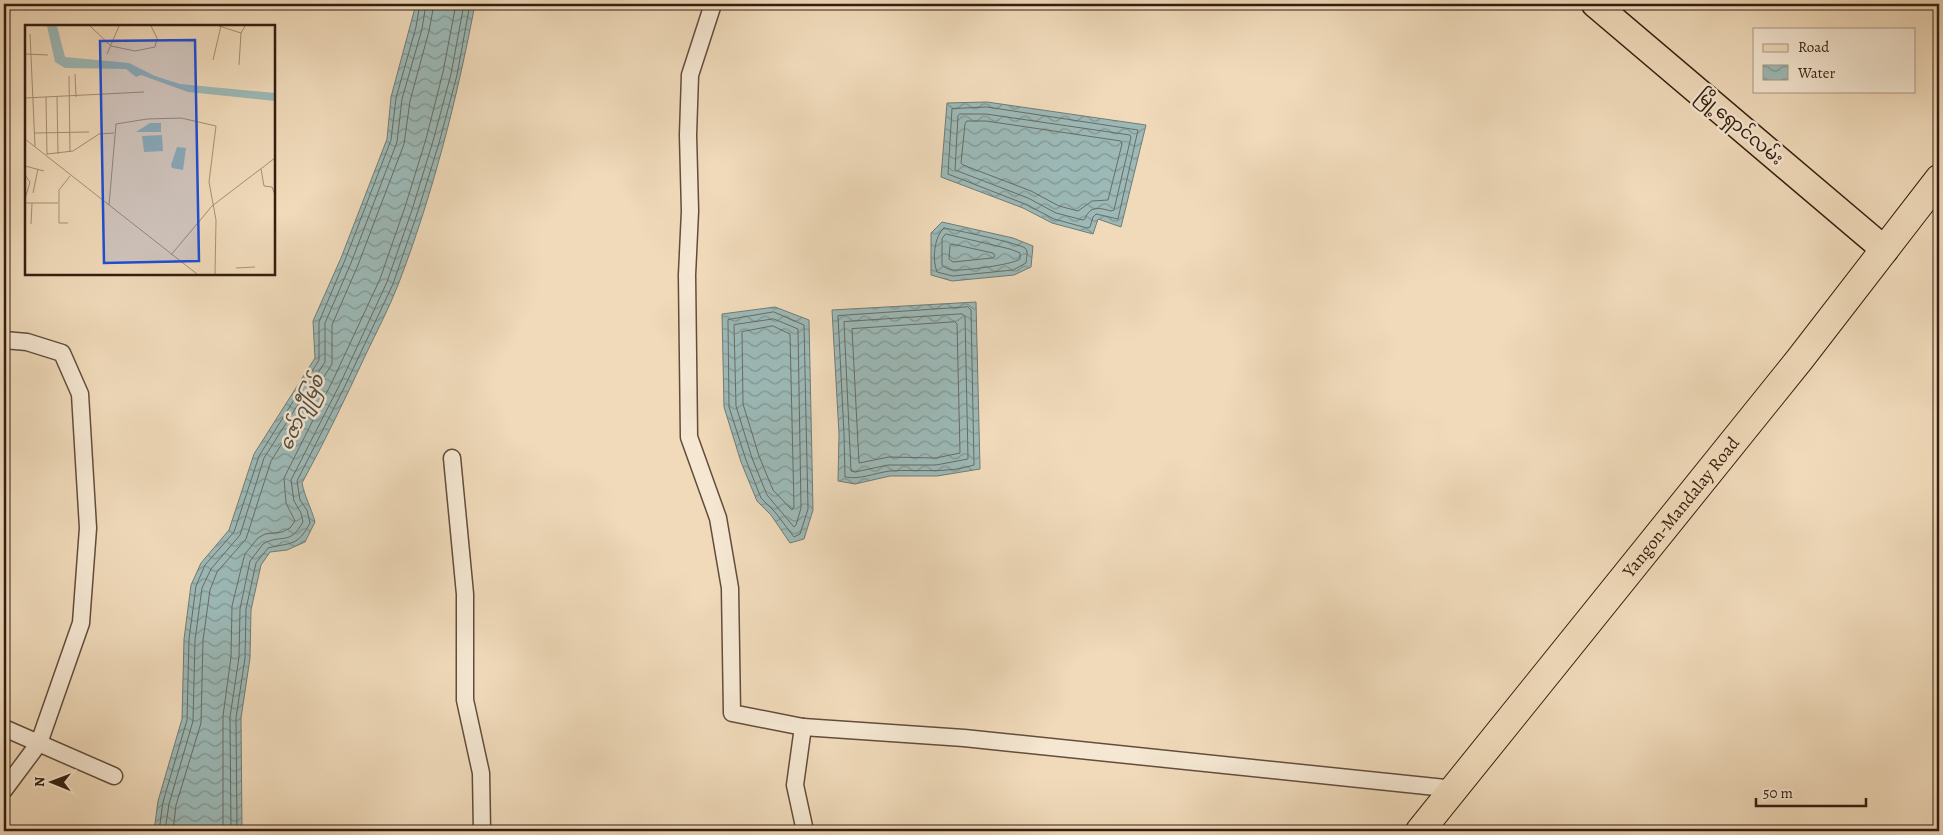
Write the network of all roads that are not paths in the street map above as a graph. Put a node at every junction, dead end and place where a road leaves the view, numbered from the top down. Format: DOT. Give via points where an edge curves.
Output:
graph roads {
  1 [pos="713,4"];
  2 [pos="1595,4"];
  3 [pos="1939,179"];
  4 [pos="1885,250"];
  5 [pos="4,340"];
  6 [pos="452,458"];
  7 [pos="803,727"];
  8 [pos="4,728"];
  9 [pos="39,743"];
  10 [pos="114,776"];
  11 [pos="1455,789"];
  12 [pos="4,790"];
  13 [pos="482,831"];
  14 [pos="805,831"];
  15 [pos="1420,831"];
  1 -- 7 [label="street" via="690,75 688,437 718,518 730,588 732,713"];
  2 -- 4 [label="main road, မြို့ရှောင်လမ်း"];
  3 -- 4 [label="highway, Yangon-Mandalay Road"];
  4 -- 11 [label="highway, Yangon-Mandalay Road"];
  5 -- 9 [label="street" via="27,342 62,353 80,394 88,528 81,624"];
  6 -- 13 [label="street" via="465,594 465,700 480,773"];
  7 -- 11 [label="street" via="964,738"];
  7 -- 14 [label="street" via="795,785"];
  8 -- 9 [label="street"];
  9 -- 10 [label="street"];
  9 -- 12 [label="street"];
  11 -- 15 [label="highway, Yangon-Mandalay Road"];
}
